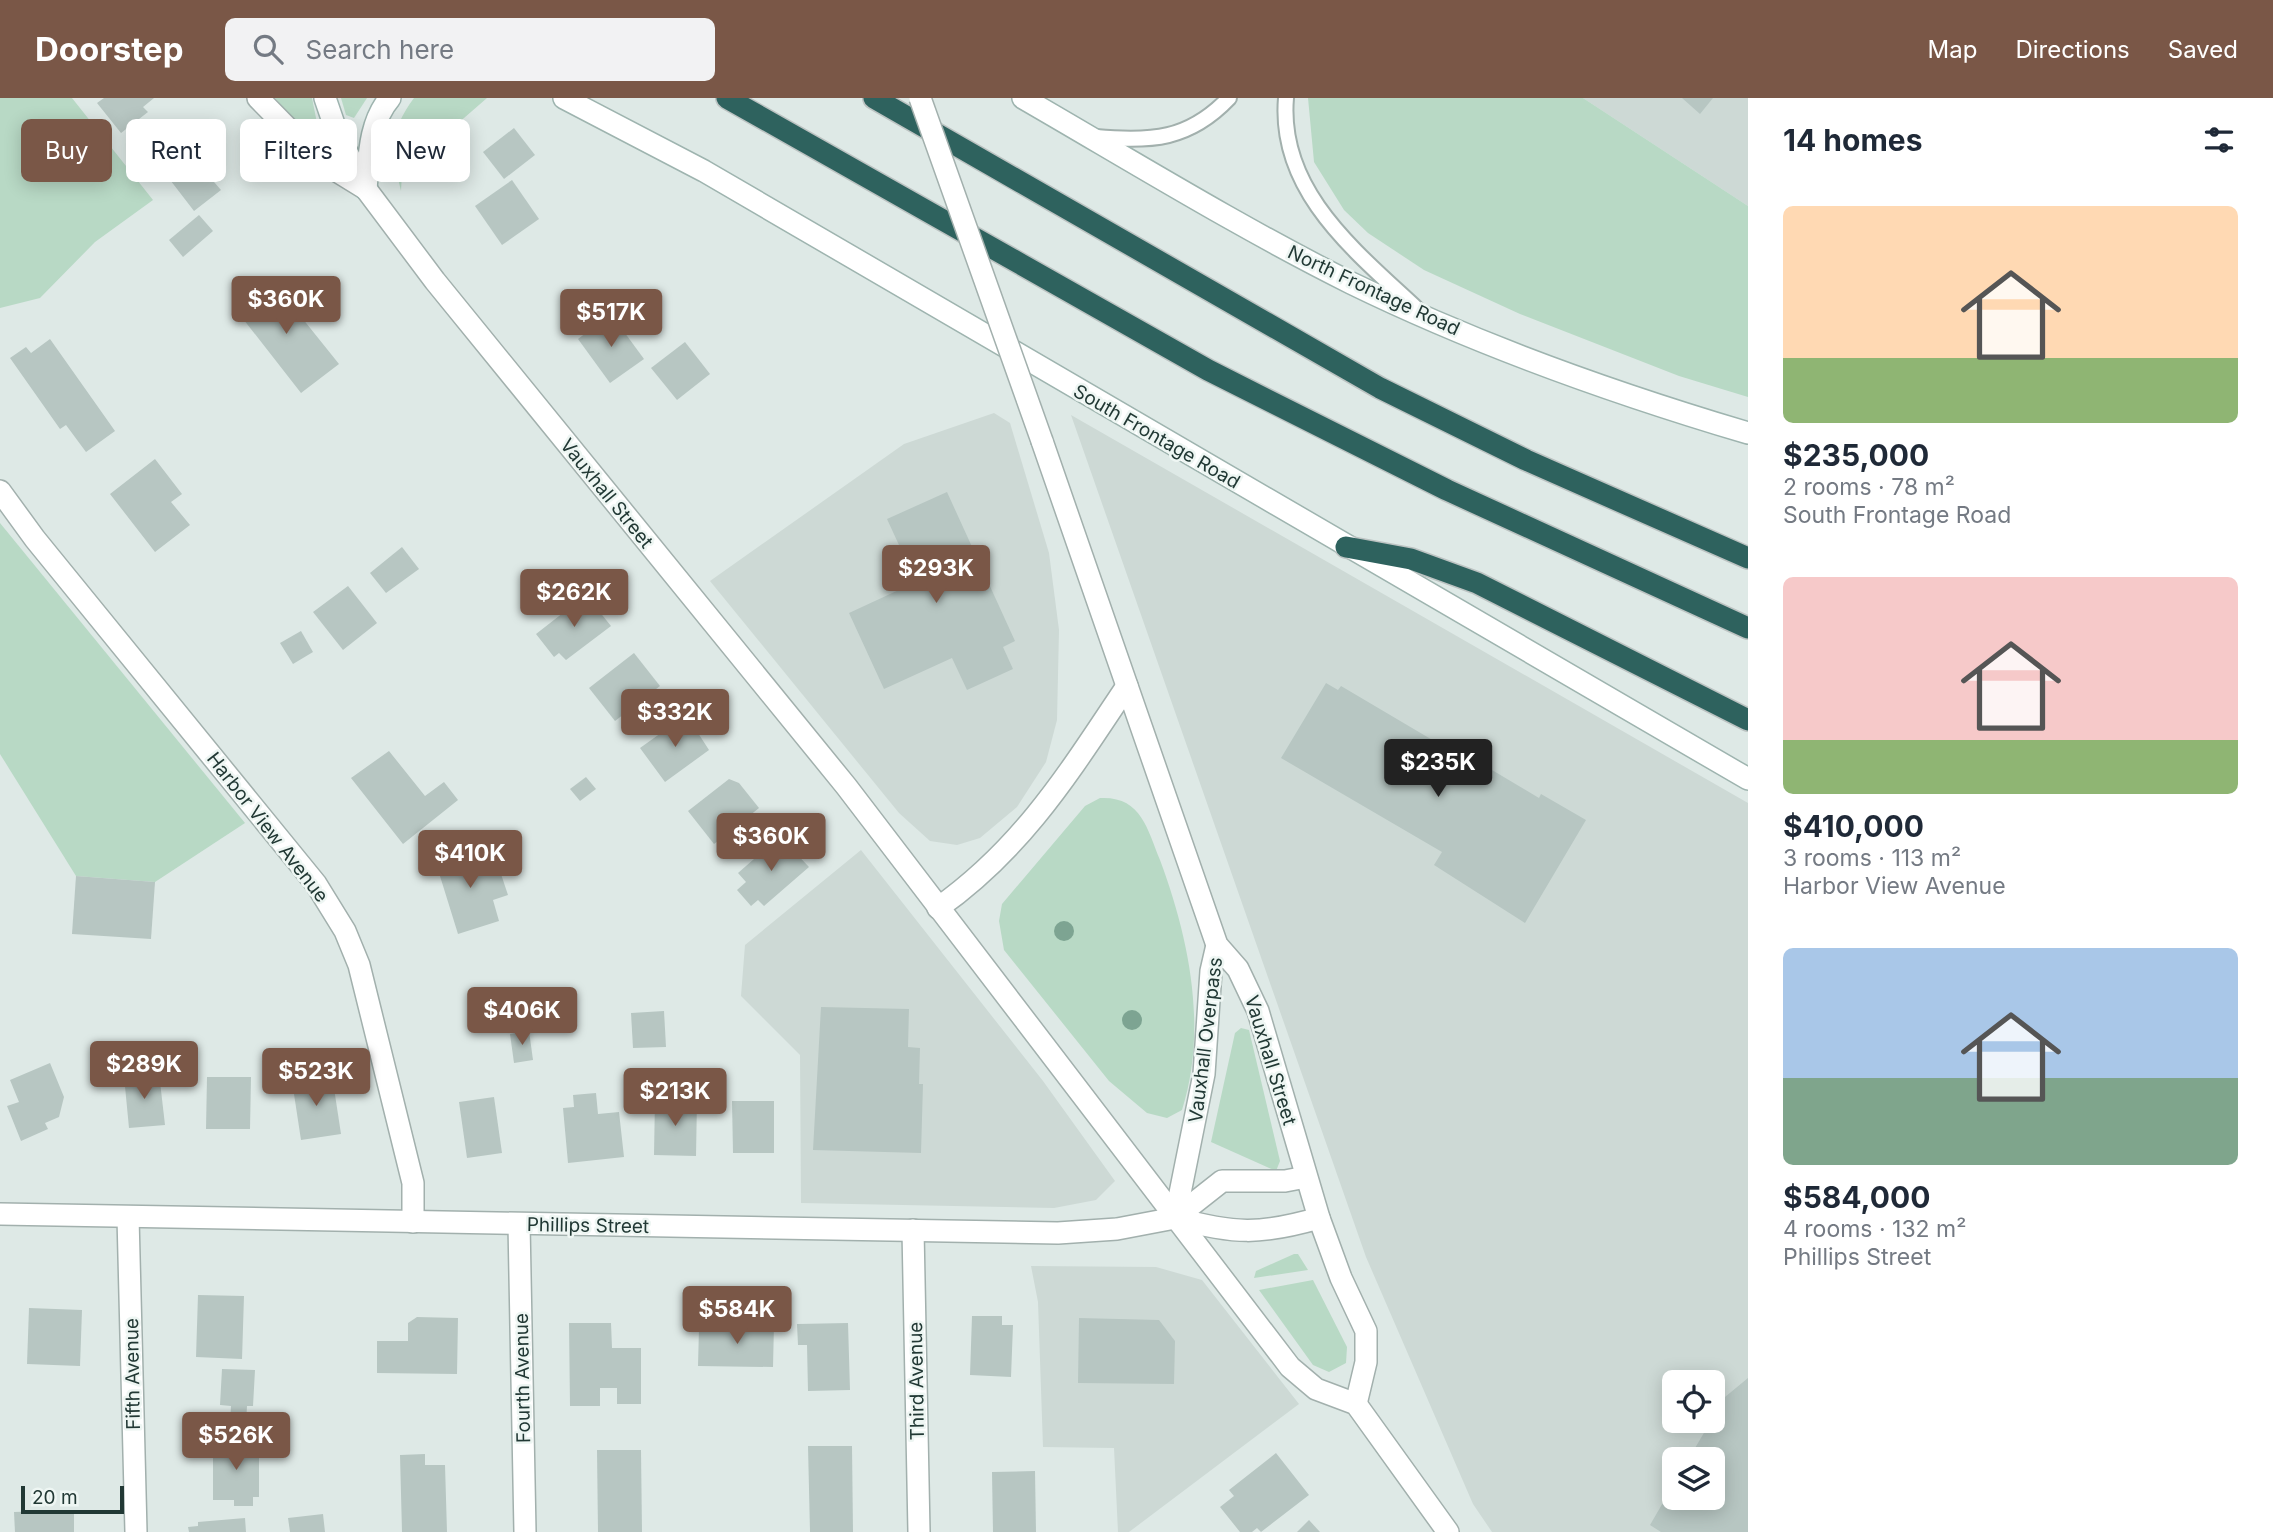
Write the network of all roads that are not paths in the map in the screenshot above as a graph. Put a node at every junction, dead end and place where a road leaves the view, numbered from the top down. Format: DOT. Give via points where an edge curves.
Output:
graph roads {
  1 [pos="258,98"];
  2 [pos="325,98"];
  3 [pos="390,98"];
  4 [pos="564,98"];
  5 [pos="727,98"];
  6 [pos="874,98"];
  7 [pos="920,98"];
  8 [pos="1023,98"];
  9 [pos="1229,98"];
  10 [pos="1286,98"];
  11 [pos="1091,137"];
  12 [pos="366,189"];
  13 [pos="1426,317"];
  14 [pos="1748,433"];
  15 [pos="0,491"];
  16 [pos="1346,547"];
  17 [pos="1748,558"];
  18 [pos="1748,628"];
  19 [pos="1127,685"];
  20 [pos="1748,720"];
  21 [pos="1748,779"];
  22 [pos="939,908"];
  23 [pos="1217,945"];
  24 [pos="1306,1177"];
  25 [pos="0,1214"];
  26 [pos="128,1217"];
  27 [pos="1175,1218"];
  28 [pos="1319,1218"];
  29 [pos="414,1222"];
  30 [pos="519,1224"];
  31 [pos="913,1230"];
  32 [pos="1356,1404"];
  33 [pos="136,1532"];
  34 [pos="525,1532"];
  35 [pos="919,1532"];
  36 [pos="1448,1532"];
  1 -- 12 [label="street, Vauxhall Street" via="319,159"];
  2 -- 12 [label="street"];
  3 -- 12 [label="street" via="376,120"];
  4 -- 16 [label="street, South Frontage Road" via="716,178"];
  5 -- 18 [label="highway" via="1208,370 1447,490"];
  6 -- 17 [label="highway" via="1380,388 1494,445"];
  7 -- 19 [label="street, Vauxhall Street, bridge"];
  8 -- 11 [label="street, North Frontage Road"];
  9 -- 11 [label="lane" via="1206,120 1178,134 1146,139"];
  10 -- 13 [label="lane" via="1285,137 1308,193 1335,229"];
  11 -- 13 [label="street, North Frontage Road" via="1276,243"];
  12 -- 22 [label="street, Vauxhall Street"];
  13 -- 14 [label="street, North Frontage Road" via="1543,364"];
  15 -- 29 [label="street, Harbor View Avenue" via="316,884 345,931 359,965 413,1183"];
  16 -- 20 [label="highway" via="1411,559 1477,583"];
  16 -- 21 [label="street, South Frontage Road"];
  19 -- 22 [label="street" via="1023,834"];
  19 -- 23 [label="street, Vauxhall Street"];
  22 -- 27 [label="street, Vauxhall Street"];
  23 -- 24 [label="street, Vauxhall Street" via="1238,970 1258,1011"];
  23 -- 27 [label="street, Vauxhall Overpass" via="1204,1074"];
  24 -- 27 [label="street, Phillips Street" via="1223,1181"];
  24 -- 28 [label="street, Vauxhall Street"];
  25 -- 26 [label="street, Phillips Street"];
  26 -- 29 [label="street, Phillips Street"];
  26 -- 33 [label="street, Fifth Avenue"];
  27 -- 28 [label="street, Phillips Street" via="1228,1231 1261,1231"];
  27 -- 31 [label="street, Phillips Street" via="1117,1229 1058,1233"];
  27 -- 32 [label="street, Vauxhall Street" via="1290,1367 1316,1388"];
  28 -- 32 [label="street, Vauxhall Street" via="1366,1331 1366,1362"];
  29 -- 30 [label="street, Phillips Street"];
  30 -- 31 [label="street, Phillips Street"];
  30 -- 34 [label="street, Fourth Avenue"];
  31 -- 35 [label="street, Third Avenue"];
  32 -- 36 [label="street"];
}
